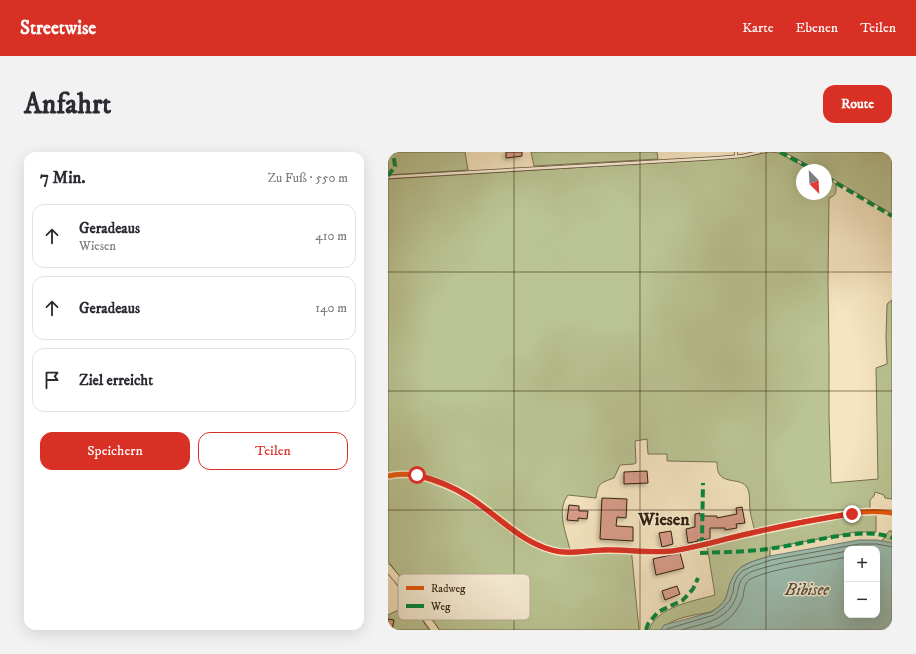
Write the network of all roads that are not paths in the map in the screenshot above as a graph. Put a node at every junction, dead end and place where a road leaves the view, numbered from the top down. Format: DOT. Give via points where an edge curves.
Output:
graph roads {
  1 [pos="736,152"];
  2 [pos="760,152"];
  3 [pos="736,156"];
  4 [pos="388,177"];
  5 [pos="388,476"];
  6 [pos="892,512"];
  7 [pos="740,536"];
  8 [pos="388,568"];
  9 [pos="398,580"];
  10 [pos="428,620"];
  11 [pos="435,630"];
  1 -- 3 [label="lane"];
  2 -- 3 [label="lane"];
  3 -- 4 [label="lane"];
  5 -- 7 [label="street" via="417,475 449,486 527,539 561,552 656,552"];
  6 -- 7 [label="lane" via="852,514"];
  8 -- 9 [label="main road"];
  10 -- 11 [label="main road"];
}
